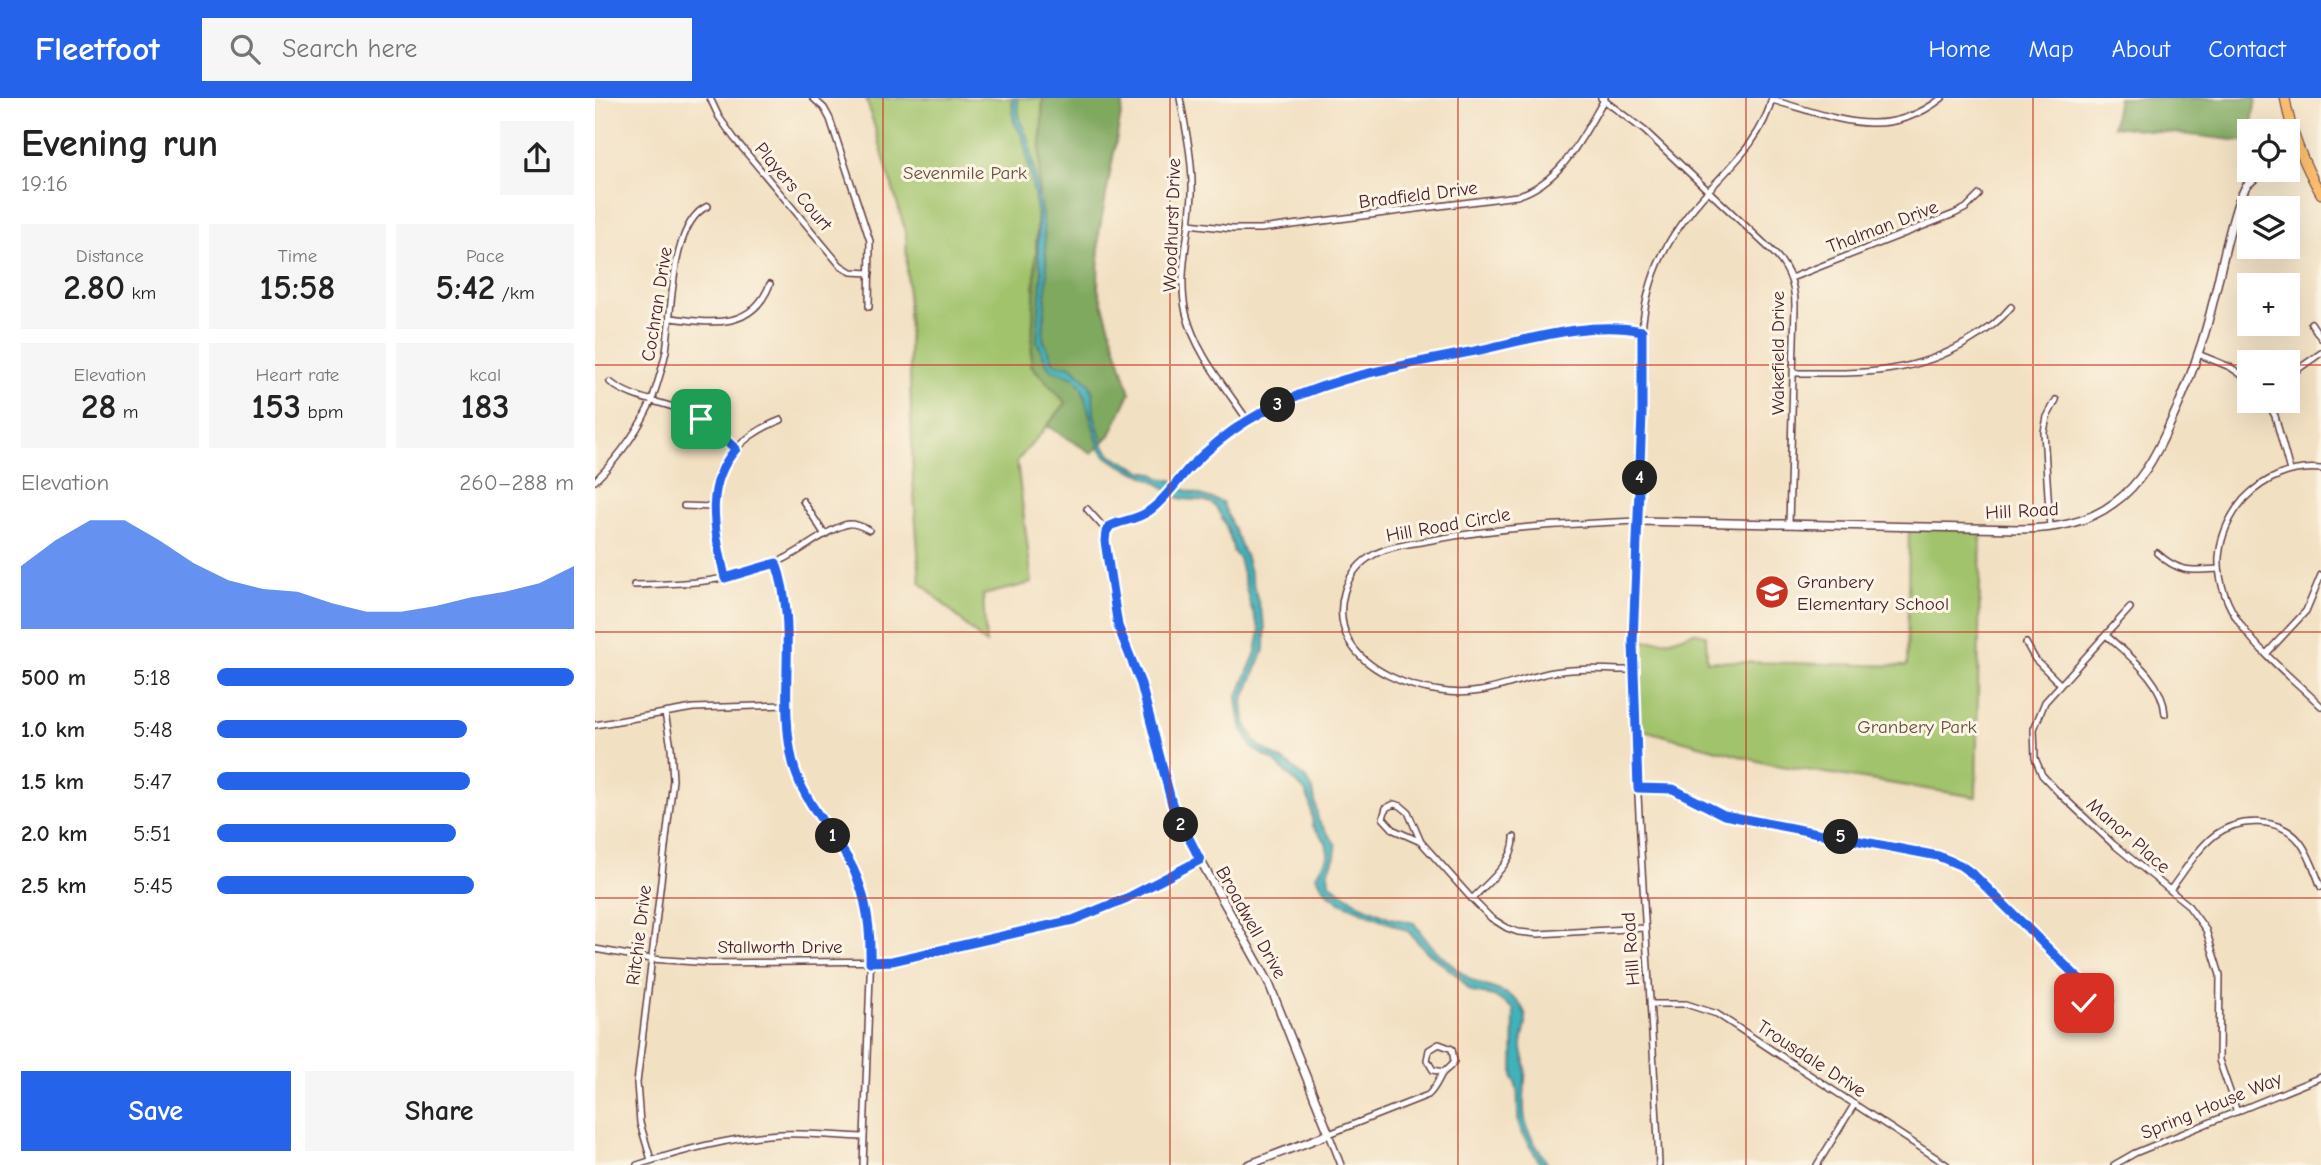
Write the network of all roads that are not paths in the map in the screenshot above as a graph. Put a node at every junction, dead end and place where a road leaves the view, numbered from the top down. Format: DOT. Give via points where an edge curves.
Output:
graph roads {
  1 [pos="710,98"];
  2 [pos="813,98"];
  3 [pos="1180,98"];
  4 [pos="1942,98"];
  5 [pos="2285,98"];
  6 [pos="1604,99"];
  7 [pos="1772,99"];
  8 [pos="2289,119"];
  9 [pos="2300,151"];
  10 [pos="2250,182"];
  11 [pos="1708,191"];
  12 [pos="2321,194"];
  13 [pos="1979,195"];
  14 [pos="708,206"];
  15 [pos="1189,223"];
  16 [pos="870,273"];
  17 [pos="1791,278"];
  18 [pos="770,284"];
  19 [pos="869,307"];
  20 [pos="2011,307"];
  21 [pos="671,318"];
  22 [pos="2311,323"];
  23 [pos="1642,331"];
  24 [pos="2321,338"];
  25 [pos="2321,353"];
  26 [pos="2198,354"];
  27 [pos="2300,368"];
  28 [pos="2237,371"];
  29 [pos="1794,373"];
  30 [pos="610,382"];
  31 [pos="652,399"];
  32 [pos="2056,400"];
  33 [pos="2273,413"];
  34 [pos="781,420"];
  35 [pos="1248,421"];
  36 [pos="736,449"];
  37 [pos="2321,469"];
  38 [pos="2290,471"];
  39 [pos="595,481"];
  40 [pos="803,501"];
  41 [pos="684,506"];
  42 [pos="713,506"];
  43 [pos="1087,509"];
  44 [pos="1638,521"];
  45 [pos="1789,524"];
  46 [pos="2050,527"];
  47 [pos="869,530"];
  48 [pos="1107,530"];
  49 [pos="825,536"];
  50 [pos="2157,553"];
  51 [pos="776,563"];
  52 [pos="2219,569"];
  53 [pos="2321,575"];
  54 [pos="725,578"];
  55 [pos="634,585"];
  56 [pos="2130,608"];
  57 [pos="2106,635"];
  58 [pos="2026,643"];
  59 [pos="2267,653"];
  60 [pos="1633,670"];
  61 [pos="2060,684"];
  62 [pos="787,705"];
  63 [pos="2321,706"];
  64 [pos="665,713"];
  65 [pos="2165,714"];
  66 [pos="595,724"];
  67 [pos="1638,788"];
  68 [pos="1514,837"];
  69 [pos="1421,842"];
  70 [pos="1200,860"];
  71 [pos="2321,887"];
  72 [pos="2170,890"];
  73 [pos="1472,899"];
  74 [pos="1644,928"];
  75 [pos="595,949"];
  76 [pos="651,959"];
  77 [pos="870,962"];
  78 [pos="2084,985"];
  79 [pos="1650,1004"];
  80 [pos="1443,1072"];
  81 [pos="2321,1077"];
  82 [pos="1854,1105"];
  83 [pos="2237,1112"];
  84 [pos="1329,1134"];
  85 [pos="863,1137"];
  86 [pos="651,1160"];
  87 [pos="637,1165"];
  88 [pos="863,1165"];
  89 [pos="1248,1165"];
  90 [pos="1341,1165"];
  91 [pos="1659,1165"];
  92 [pos="1817,1165"];
  93 [pos="1947,1165"];
  94 [pos="2114,1165"];
  1 -- 16 [label="street, Players Court" via="734,138 840,265 851,272"];
  2 -- 16 [label="street, Players Court" via="830,119 866,227"];
  3 -- 15 [label="street, Woodhurst Drive" via="1192,170"];
  4 -- 7 [label="street" via="1917,115 1874,125"];
  5 -- 8 [label="main road"];
  6 -- 11 [label="street, Wakefield Drive"];
  6 -- 15 [label="street, Bradfield Drive" via="1562,166 1547,181 1517,197 1261,229"];
  7 -- 11 [label="street, Hill Road" via="1753,140"];
  9 -- 12 [label="main road"];
  10 -- 26 [label="street, Hill Road" via="2238,202"];
  11 -- 17 [label="street, Wakefield Drive" via="1775,254"];
  11 -- 23 [label="street, Hill Road" via="1660,256"];
  13 -- 17 [label="street, Thalman Drive" via="1954,214"];
  14 -- 21 [label="street, Cochran Drive" via="692,217 682,238"];
  15 -- 35 [label="street, Woodhurst Drive" via="1184,279 1188,320"];
  16 -- 19 [label="street, Players Court"];
  17 -- 29 [label="street, Wakefield Drive"];
  18 -- 21 [label="street" via="753,309 730,321"];
  20 -- 29 [label="street" via="1974,338 1923,363 1878,372"];
  21 -- 31 [label="street, Cochran Drive"];
  22 -- 24 [label="street"];
  23 -- 35 [label="street" via="1596,327 1402,366 1319,387"];
  23 -- 44 [label="street, Hill Road"];
  25 -- 27 [label="street"];
  26 -- 28 [label="street"];
  26 -- 46 [label="street, Hill Road" via="2164,436 2136,483 2101,511"];
  29 -- 45 [label="street, Wakefield Drive"];
  30 -- 31 [label="street"];
  31 -- 36 [label="street" via="701,419"];
  31 -- 39 [label="street, Cochran Drive" via="627,444"];
  32 -- 46 [label="street" via="2044,428"];
  33 -- 38 [label="street"];
  34 -- 36 [label="street"];
  35 -- 48 [label="street" via="1207,451 1152,509"];
  36 -- 42 [label="street" via="719,477"];
  37 -- 38 [label="street"];
  38 -- 52 [label="street" via="2255,489 2237,509 2223,536"];
  40 -- 49 [label="street"];
  41 -- 42 [label="street"];
  42 -- 54 [label="street"];
  43 -- 48 [label="street"];
  44 -- 45 [label="street, Hill Road"];
  44 -- 60 [label="street, Hill Road"];
  44 -- 60 [label="street, Hill Road Circle" via="1506,528 1389,548 1359,565 1341,603 1345,631 1359,654 1397,679 1431,690 1478,692 1558,672"];
  45 -- 46 [label="street, Hill Road"];
  47 -- 49 [label="street" via="850,523"];
  48 -- 70 [label="street, Broadwell Drive" via="1118,626 1141,684 1172,804"];
  49 -- 51 [label="street"];
  50 -- 52 [label="street" via="2183,570"];
  51 -- 54 [label="street"];
  51 -- 62 [label="street" via="788,611"];
  52 -- 59 [label="street" via="2232,612"];
  53 -- 59 [label="street" via="2306,611"];
  54 -- 55 [label="street"];
  56 -- 57 [label="street, Manor Place"];
  57 -- 61 [label="street, Manor Place"];
  57 -- 65 [label="street" via="2146,673 2161,695"];
  58 -- 61 [label="street"];
  59 -- 63 [label="street"];
  60 -- 67 [label="street, Hill Road"];
  61 -- 72 [label="street, Manor Place" via="2042,707 2034,729 2034,751 2042,775 2113,844"];
  62 -- 64 [label="street"];
  62 -- 77 [label="street" via="795,771 812,806 849,860 862,892"];
  64 -- 66 [label="street"];
  64 -- 76 [label="street, Ritchie Drive" via="673,780"];
  67 -- 74 [label="street, Hill Road"];
  67 -- 78 [label="street" via="1673,789 1724,815 1954,862 1974,875"];
  68 -- 73 [label="street" via="1511,855"];
  69 -- 69 [label="street" via="1405,808 1394,804 1386,808 1383,818 1390,827"];
  69 -- 73 [label="street"];
  70 -- 77 [label="street, Stallworth Drive" via="1127,898 1065,923 922,956"];
  70 -- 84 [label="street, Broadwell Drive" via="1268,981"];
  71 -- 72 [label="street" via="2296,838 2257,821 2215,835"];
  72 -- 83 [label="street, Manor Place" via="2197,914 2215,954 2220,986 2219,1060"];
  73 -- 74 [label="street" via="1499,923 1523,933"];
  74 -- 79 [label="street, Hill Road"];
  75 -- 76 [label="street, Stallworth Drive"];
  76 -- 77 [label="street, Stallworth Drive"];
  76 -- 86 [label="street, Ritchie Drive" via="637,1083 640,1123"];
  77 -- 85 [label="street"];
  78 -- 78 [label="street" via="2082,1002 2094,1012 2106,1010 2111,1000 2107,992 2096,983"];
  79 -- 82 [label="street, Trousdale Drive" via="1686,1004 1711,1011"];
  79 -- 91 [label="street, Hill Road"];
  80 -- 80 [label="street" via="1455,1056 1450,1047 1439,1044 1429,1050 1427,1060 1433,1070"];
  80 -- 84 [label="street" via="1424,1098"];
  81 -- 83 [label="street, Spring House Way"];
  82 -- 92 [label="street"];
  82 -- 93 [label="street, Trousdale Drive"];
  83 -- 94 [label="street, Spring House Way"];
  84 -- 89 [label="street"];
  84 -- 90 [label="street, Broadwell Drive"];
  85 -- 86 [label="street" via="761,1136 716,1142"];
  85 -- 88 [label="street"];
  86 -- 87 [label="street"];
}
